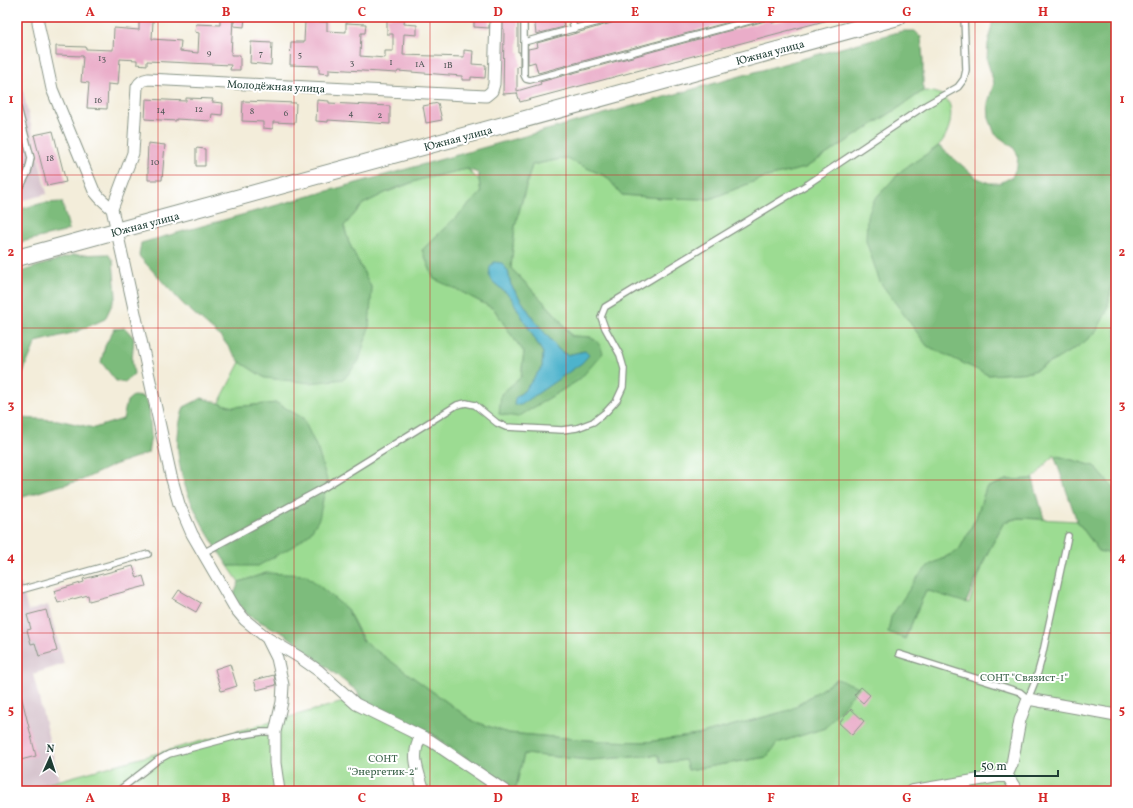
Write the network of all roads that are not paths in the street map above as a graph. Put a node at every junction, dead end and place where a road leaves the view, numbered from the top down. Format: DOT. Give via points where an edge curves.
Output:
graph roads {
  1 [pos="496,17"];
  2 [pos="524,17"];
  3 [pos="571,17"];
  4 [pos="614,17"];
  5 [pos="764,17"];
  6 [pos="898,17"];
  7 [pos="964,17"];
  8 [pos="36,19"];
  9 [pos="574,29"];
  10 [pos="524,42"];
  11 [pos="17,104"];
  12 [pos="17,189"];
  13 [pos="112,209"];
  14 [pos="117,232"];
  15 [pos="17,258"];
  16 [pos="1068,536"];
  17 [pos="203,553"];
  18 [pos="148,554"];
  19 [pos="17,591"];
  20 [pos="267,638"];
  21 [pos="899,654"];
  22 [pos="1028,698"];
  23 [pos="1116,715"];
  24 [pos="275,732"];
  25 [pos="421,736"];
  26 [pos="1007,775"];
  27 [pos="118,791"];
  28 [pos="280,791"];
  29 [pos="424,791"];
  30 [pos="505,791"];
  31 [pos="911,791"];
  32 [pos="1017,791"];
  1 -- 13 [label="street, Молодёжная улица" via="494,84 492,91 486,96 143,80 137,87 133,153"];
  2 -- 10 [label="lane"];
  3 -- 9 [label="lane"];
  4 -- 9 [label="lane"];
  5 -- 10 [label="lane" via="530,80 524,75"];
  6 -- 14 [label="main road, Южная улица"];
  7 -- 17 [label="lane" via="966,70 964,79 958,87 926,105 808,184 605,307 602,317 620,355 624,369 623,387 617,400 593,422 562,430 506,427 475,405 457,405 325,486"];
  8 -- 13 [label="street" via="52,89 94,191"];
  9 -- 10 [label="lane"];
  11 -- 12 [label="lane" via="31,158 28,172"];
  13 -- 14 [label="street"];
  14 -- 15 [label="main road, Южная улица"];
  14 -- 17 [label="street" via="171,476 179,504"];
  16 -- 22 [label="lane" via="1041,660"];
  17 -- 20 [label="street" via="235,608"];
  18 -- 19 [label="lane"];
  20 -- 24 [label="street" via="277,658 283,685"];
  20 -- 25 [label="street" via="319,671 356,704"];
  21 -- 22 [label="lane" via="1020,692"];
  22 -- 23 [label="street"];
  22 -- 26 [label="street"];
  24 -- 27 [label="lane" via="237,736 169,754"];
  24 -- 28 [label="street" via="275,763"];
  25 -- 29 [label="street" via="416,746 415,758"];
  25 -- 30 [label="street"];
  26 -- 31 [label="street"];
  26 -- 32 [label="street"];
}
